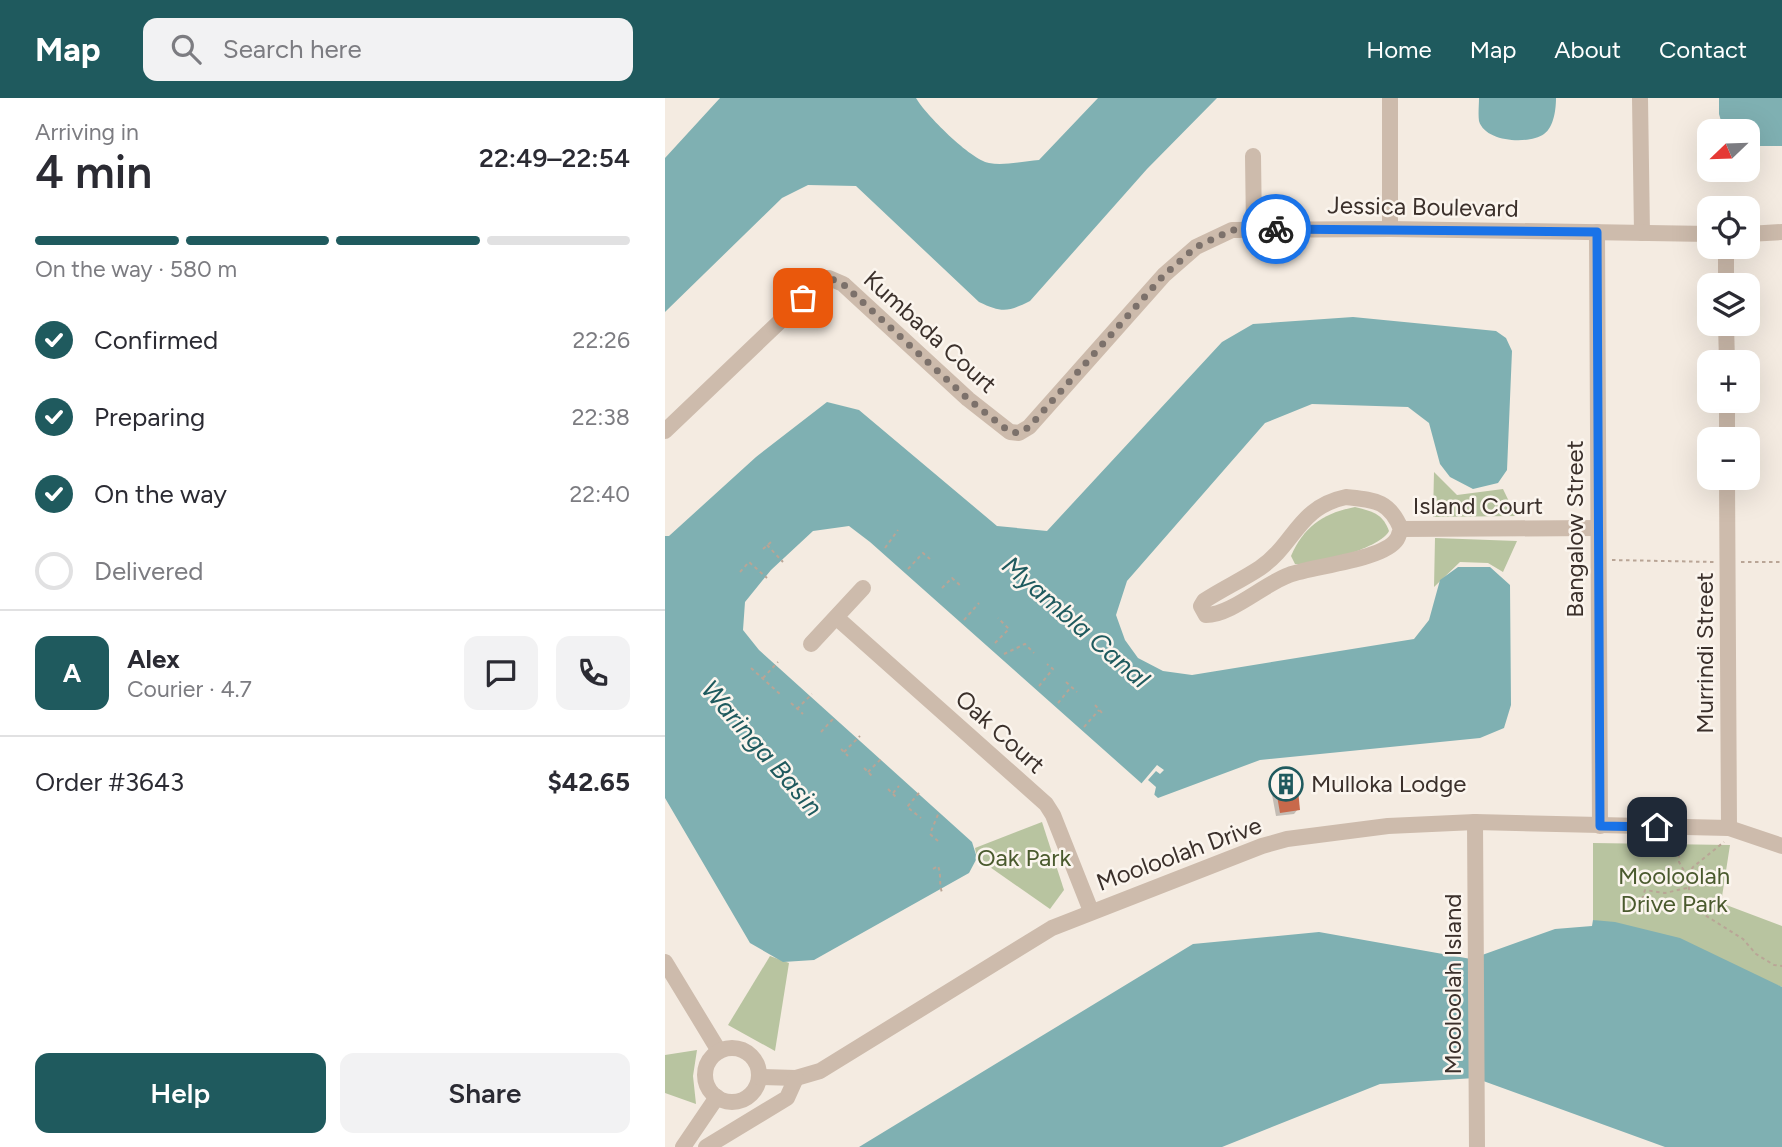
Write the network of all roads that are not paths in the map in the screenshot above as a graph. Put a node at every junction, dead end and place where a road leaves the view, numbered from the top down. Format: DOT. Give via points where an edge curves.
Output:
graph roads {
  1 [pos="1390,98"];
  2 [pos="1640,98"];
  3 [pos="1253,156"];
  4 [pos="1254,229"];
  5 [pos="1390,229"];
  6 [pos="1597,232"];
  7 [pos="1782,232"];
  8 [pos="1642,233"];
  9 [pos="1760,233"];
  10 [pos="1697,234"];
  11 [pos="665,431"];
  12 [pos="1010,432"];
  13 [pos="1727,490"];
  14 [pos="1598,528"];
  15 [pos="1401,529"];
  16 [pos="1277,554"];
  17 [pos="1289,575"];
  18 [pos="863,588"];
  19 [pos="837,618"];
  20 [pos="811,644"];
  21 [pos="1475,822"];
  22 [pos="1600,826"];
  23 [pos="1726,835"];
  24 [pos="1782,846"];
  25 [pos="1091,911"];
  26 [pos="665,962"];
  27 [pos="719,1051"];
  28 [pos="759,1077"];
  29 [pos="796,1078"];
  30 [pos="717,1097"];
  31 [pos="688,1145"];
  32 [pos="706,1147"];
  33 [pos="1477,1147"];
  1 -- 5 [label="street"];
  2 -- 8 [label="street"];
  3 -- 4 [label="street"];
  4 -- 5 [label="street, Jessica Boulevard"];
  4 -- 12 [label="street, Jessica Boulevard" via="1232,230 1196,247 1164,275 1029,427"];
  5 -- 6 [label="street, Jessica Boulevard"];
  6 -- 8 [label="street, Jessica Boulevard"];
  6 -- 14 [label="street, Bangalow Street"];
  7 -- 9 [label="street"];
  8 -- 10 [label="street, Jessica Boulevard"];
  11 -- 12 [label="street, Kumbada Court" via="814,287 829,278 843,284"];
  13 -- 23 [label="street, Murrindi Street"];
  14 -- 15 [label="street, Island Court"];
  14 -- 22 [label="street, Bangalow Street"];
  15 -- 16 [label="street, Island Court" via="1394,513 1376,501 1346,497 1316,508"];
  15 -- 17 [label="street, Island Court" via="1396,541 1374,554"];
  16 -- 17 [label="street"];
  16 -- 17 [label="street, Island Court" via="1204,601 1201,606 1206,615"];
  18 -- 19 [label="street"];
  19 -- 20 [label="street"];
  19 -- 25 [label="street, Oak Court" via="1046,804"];
  21 -- 22 [label="street, Mooloolah Drive"];
  21 -- 25 [label="street, Mooloolah Drive" via="1401,824 1287,839"];
  21 -- 33 [label="street, Mooloolah Island"];
  22 -- 23 [label="street, Mooloolah Drive" via="1676,827"];
  23 -- 24 [label="street, Mooloolah Drive"];
  25 -- 29 [label="street, Mooloolah Drive" via="1052,928 820,1071"];
  26 -- 27 [label="street"];
  27 -- 28 [label="street" via="730,1048 747,1053"];
  27 -- 30 [label="street" via="705,1073"];
  28 -- 29 [label="street, Mooloolah Drive"];
  28 -- 30 [label="street" via="744,1100"];
  29 -- 32 [label="street" via="787,1098"];
  30 -- 31 [label="street"];
}
